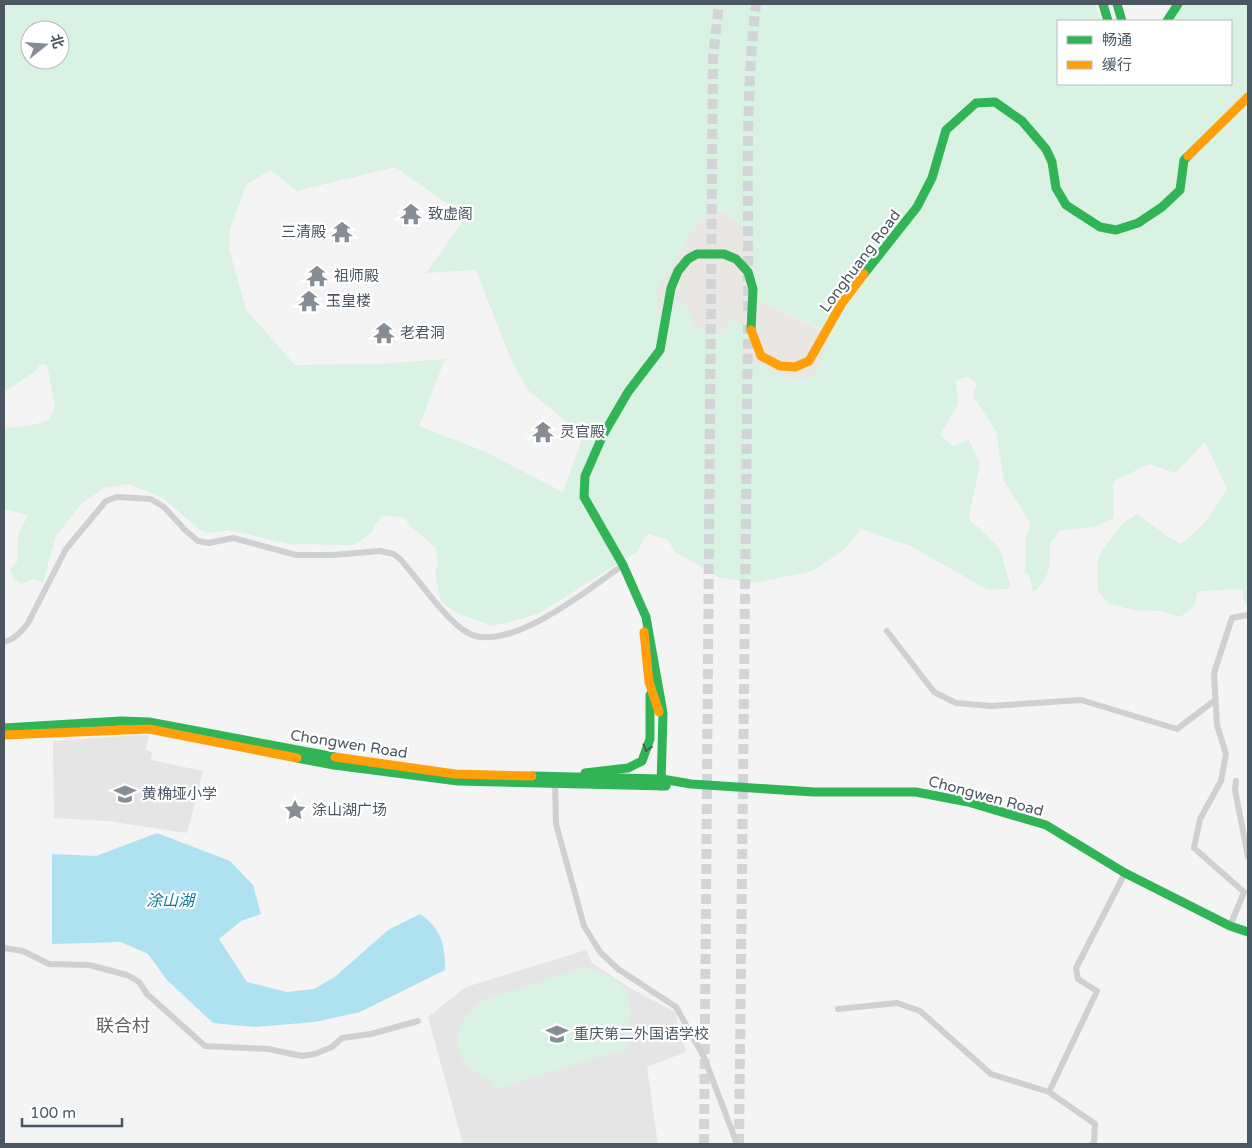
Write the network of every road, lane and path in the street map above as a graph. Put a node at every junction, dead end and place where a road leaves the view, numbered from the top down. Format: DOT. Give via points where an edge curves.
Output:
graph roads {
  1 [pos="1103,4"];
  2 [pos="1117,4"];
  3 [pos="1178,4"];
  4 [pos="1108,20"];
  5 [pos="1122,20"];
  6 [pos="1168,20"];
  7 [pos="1248,97"];
  8 [pos="623,565"];
  9 [pos="1248,615"];
  10 [pos="887,631"];
  11 [pos="648,640"];
  12 [pos="4,642"];
  13 [pos="657,675"];
  14 [pos="649,682"];
  15 [pos="1214,701"];
  16 [pos="4,728"];
  17 [pos="4,735"];
  18 [pos="555,781"];
  19 [pos="1236,781"];
  20 [pos="659,783"];
  21 [pos="1248,857"];
  22 [pos="1125,873"];
  23 [pos="1230,926"];
  24 [pos="1248,932"];
  25 [pos="4,948"];
  26 [pos="838,1009"];
  27 [pos="418,1021"];
  28 [pos="1049,1092"];
  29 [pos="737,1144"];
  30 [pos="1092,1144"];
  1 -- 4 [label="main road"];
  2 -- 5 [label="main road"];
  3 -- 6 [label="main road"];
  7 -- 8 [label="main road, Longhuang Road" via="1184,160 1180,190 1138,223 1116,230 1100,226 1066,205 1056,188 1052,162 1046,149 1022,121 995,102 976,103 946,130 932,178 918,207 842,303 809,361 795,367 780,366 760,356 751,334 753,289 748,272 736,259 724,254 706,253 688,259 678,271 671,288 660,350 628,392 603,435 585,476 584,497"];
  8 -- 11 [label="main road, Longhuang Road" via="643,609"];
  8 -- 12 [label="street" via="550,617 497,636 476,636 468,634 452,621 394,554 380,551 296,555 233,538 209,543 186,531 164,507 151,499 118,497 106,501 84,526 66,549 28,623 21,633"];
  9 -- 15 [label="street" via="1232,618 1214,673"];
  10 -- 15 [label="street" via="934,692 956,703 990,706 1081,700 1177,729"];
  11 -- 13 [label="main road, Longhuang Road"];
  11 -- 14 [label="main road, Longhuang Road"];
  13 -- 14 [label="main road" via="655,684"];
  13 -- 20 [label="main road, Longhuang Road" via="663,713"];
  14 -- 18 [label="main road, one-way" via="650,733 642,761 628,768"];
  14 -- 20 [label="main road, Longhuang Road" via="659,714"];
  15 -- 23 [label="street" via="1226,754 1221,781 1200,819 1194,848 1244,892"];
  16 -- 18 [label="main road, Chongwen Road" via="156,722 353,760 472,775"];
  17 -- 18 [label="main road, Chongwen Road" via="149,729 334,765 458,781"];
  18 -- 20 [label="main road, Chongwen Road"];
  18 -- 29 [label="street" via="557,831 584,926 600,952 618,969 676,1007 704,1057"];
  19 -- 21 [label="street" via="1234,790"];
  20 -- 22 [label="main road, Chongwen Road" via="814,792 916,792 959,800 1046,825"];
  22 -- 23 [label="main road, Chongwen Road"];
  22 -- 28 [label="street" via="1076,968 1078,979 1097,991"];
  23 -- 24 [label="main road, Chongwen Road"];
  25 -- 27 [label="street" via="24,951 49,964 89,965 127,975 139,982 147,994 205,1046 268,1049 302,1056 332,1047 342,1038"];
  26 -- 28 [label="street" via="897,1004 920,1012 992,1074"];
  28 -- 30 [label="street" via="1095,1124"];
}
